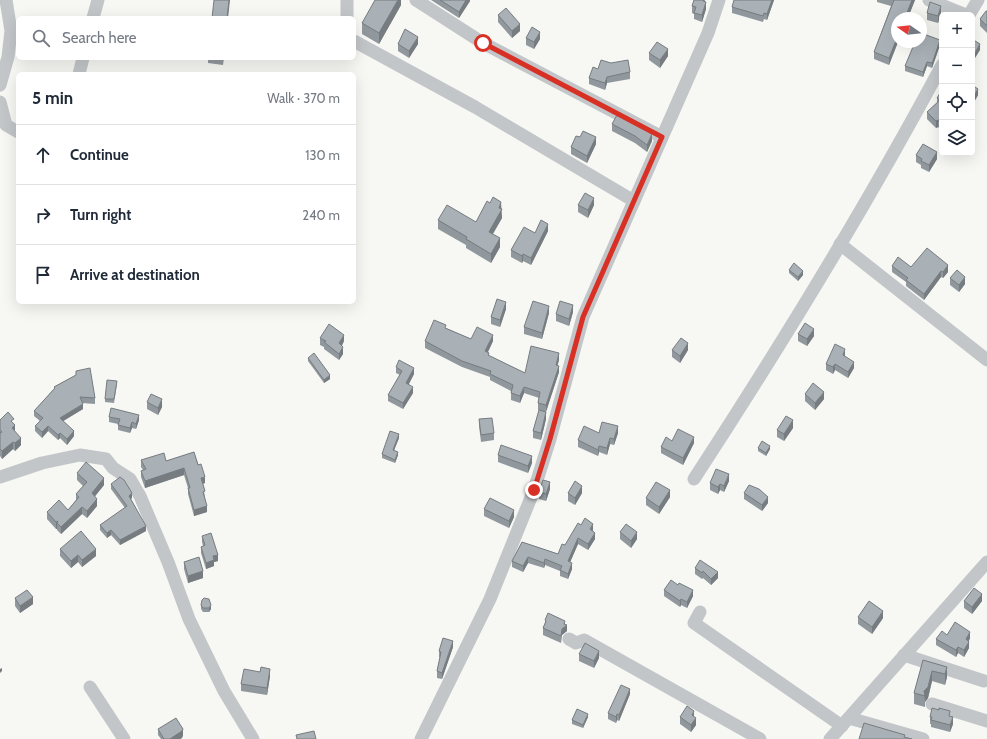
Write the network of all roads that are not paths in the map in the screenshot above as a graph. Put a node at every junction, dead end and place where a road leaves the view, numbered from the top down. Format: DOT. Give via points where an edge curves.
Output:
graph roads {
  1 [pos="6,0"];
  2 [pos="98,0"];
  3 [pos="347,0"];
  4 [pos="416,0"];
  5 [pos="718,0"];
  6 [pos="930,0"];
  7 [pos="978,0"];
  8 [pos="960,12"];
  9 [pos="970,12"];
  10 [pos="94,16"];
  11 [pos="347,16"];
  12 [pos="356,42"];
  13 [pos="82,60"];
  14 [pos="939,71"];
  15 [pos="80,72"];
  16 [pos="0,85"];
  17 [pos="0,102"];
  18 [pos="3,126"];
  19 [pos="16,131"];
  20 [pos="662,137"];
  21 [pos="634,201"];
  22 [pos="840,244"];
  23 [pos="987,360"];
  24 [pos="0,477"];
  25 [pos="694,479"];
  26 [pos="987,562"];
  27 [pos="700,612"];
  28 [pos="569,640"];
  29 [pos="904,655"];
  30 [pos="984,681"];
  31 [pos="90,687"];
  32 [pos="932,704"];
  33 [pos="987,721"];
  34 [pos="845,722"];
  35 [pos="124,739"];
  36 [pos="253,739"];
  37 [pos="422,739"];
  38 [pos="760,739"];
  39 [pos="830,739"];
  40 [pos="923,739"];
  1 -- 16 [label="street" via="11,31 8,57"];
  2 -- 10 [label="street"];
  3 -- 11 [label="street"];
  4 -- 20 [label="street" via="483,43"];
  5 -- 20 [label="street" via="708,33"];
  6 -- 8 [label="street"];
  7 -- 9 [label="street"];
  12 -- 21 [label="street" via="476,107"];
  13 -- 15 [label="street"];
  14 -- 22 [label="street" via="912,122"];
  17 -- 18 [label="street"];
  18 -- 19 [label="street"];
  20 -- 21 [label="street"];
  21 -- 37 [label="street" via="583,317 534,490 490,599"];
  22 -- 23 [label="street"];
  22 -- 25 [label="street" via="762,375"];
  24 -- 36 [label="street" via="42,463 80,455 106,459 113,468 130,479 150,517 189,619 224,691"];
  26 -- 29 [label="street"];
  27 -- 34 [label="street" via="694,622"];
  28 -- 38 [label="street" via="576,643 584,640"];
  29 -- 30 [label="street"];
  29 -- 34 [label="street"];
  31 -- 35 [label="street"];
  32 -- 33 [label="street"];
  34 -- 39 [label="street"];
  34 -- 40 [label="street"];
}
